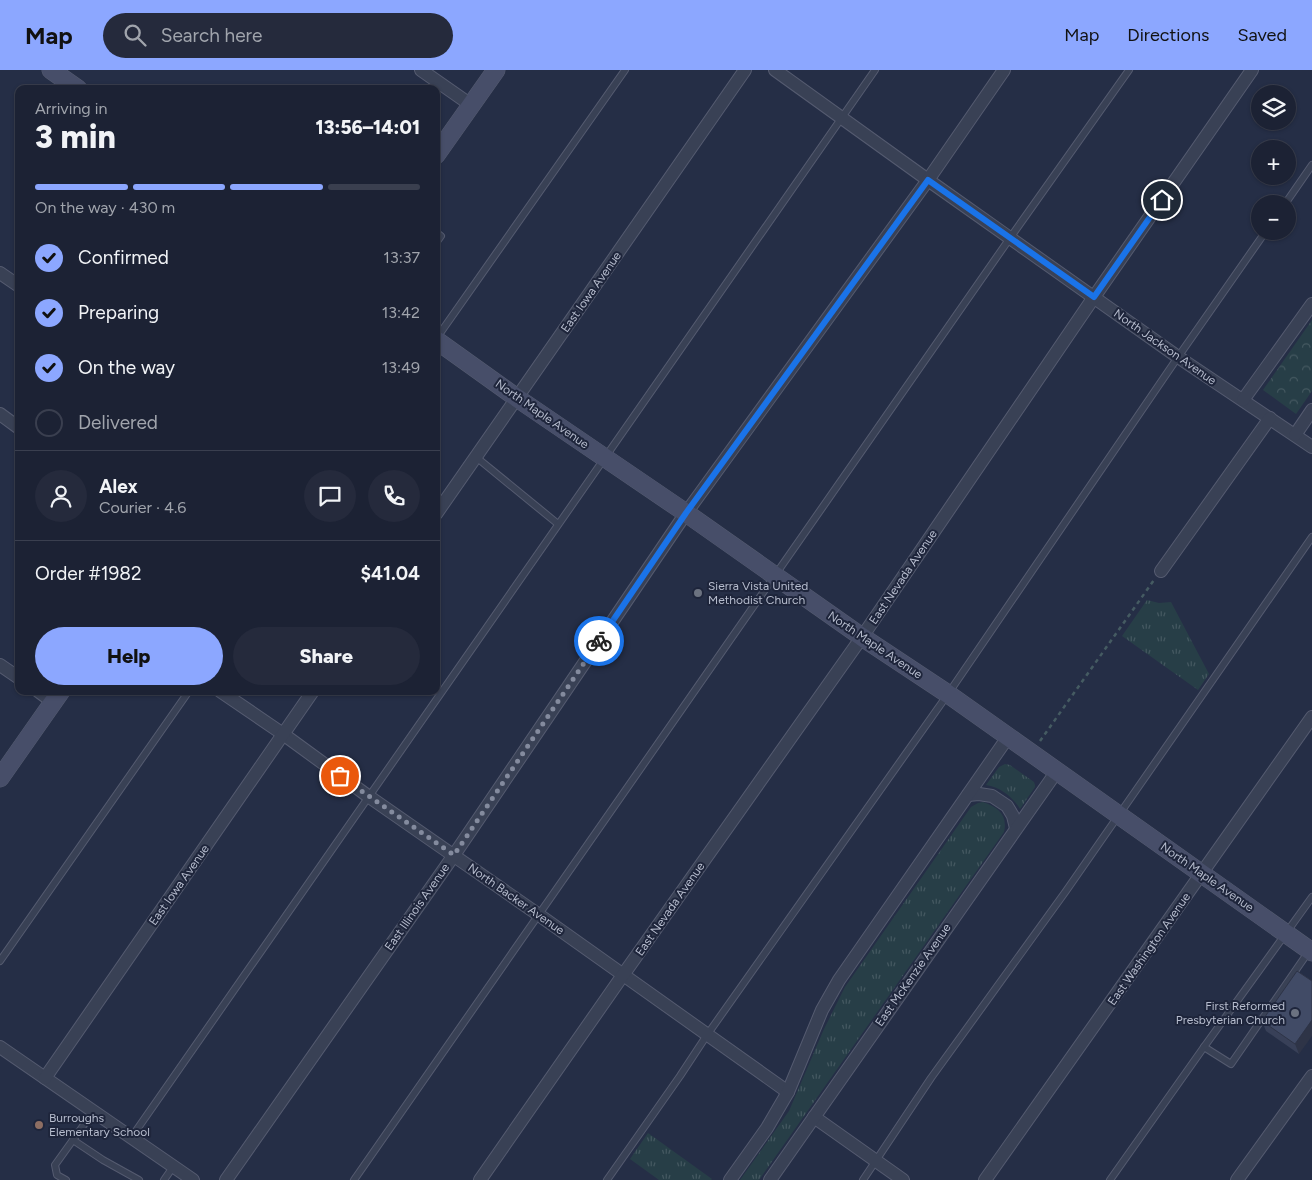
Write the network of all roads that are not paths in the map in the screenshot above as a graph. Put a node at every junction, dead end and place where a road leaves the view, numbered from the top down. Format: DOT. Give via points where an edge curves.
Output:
graph roads {
  1 [pos="52,70"];
  2 [pos="421,70"];
  3 [pos="496,70"];
  4 [pos="625,70"];
  5 [pos="745,70"];
  6 [pos="775,70"];
  7 [pos="875,70"];
  8 [pos="1004,70"];
  9 [pos="1129,70"];
  10 [pos="1252,70"];
  11 [pos="73,85"];
  12 [pos="471,105"];
  13 [pos="842,118"];
  14 [pos="440,148"];
  15 [pos="1312,165"];
  16 [pos="928,180"];
  17 [pos="1291,195"];
  18 [pos="1010,238"];
  19 [pos="1260,240"];
  20 [pos="0,273"];
  21 [pos="15,283"];
  22 [pos="1094,297"];
  23 [pos="1312,304"];
  24 [pos="440,334"];
  25 [pos="440,343"];
  26 [pos="1178,357"];
  27 [pos="517,398"];
  28 [pos="1244,400"];
  29 [pos="1312,410"];
  30 [pos="0,414"];
  31 [pos="1270,418"];
  32 [pos="15,425"];
  33 [pos="1295,435"];
  34 [pos="1312,447"];
  35 [pos="476,458"];
  36 [pos="605,458"];
  37 [pos="440,508"];
  38 [pos="686,513"];
  39 [pos="558,524"];
  40 [pos="1312,536"];
  41 [pos="1161,571"];
  42 [pos="775,575"];
  43 [pos="862,638"];
  44 [pos="0,665"];
  45 [pos="15,675"];
  46 [pos="440,693"];
  47 [pos="948,694"];
  48 [pos="186,695"];
  49 [pos="226,695"];
  50 [pos="310,695"];
  51 [pos="439,695"];
  52 [pos="57,696"];
  53 [pos="1312,717"];
  54 [pos="283,734"];
  55 [pos="1008,737"];
  56 [pos="1057,771"];
  57 [pos="0,778"];
  58 [pos="968,795"];
  59 [pos="368,796"];
  60 [pos="1118,814"];
  61 [pos="1016,828"];
  62 [pos="454,855"];
  63 [pos="1202,874"];
  64 [pos="1312,897"];
  65 [pos="539,915"];
  66 [pos="1287,934"];
  67 [pos="1311,951"];
  68 [pos="0,961"];
  69 [pos="623,975"];
  70 [pos="707,1035"];
  71 [pos="0,1047"];
  72 [pos="1204,1047"];
  73 [pos="1312,1076"];
  74 [pos="45,1078"];
  75 [pos="788,1092"];
  76 [pos="93,1112"];
  77 [pos="814,1117"];
  78 [pos="131,1138"];
  79 [pos="73,1140"];
  80 [pos="876,1161"];
  81 [pos="174,1167"];
  82 [pos="66,1180"];
  83 [pos="139,1180"];
  84 [pos="164,1180"];
  85 [pos="193,1180"];
  86 [pos="226,1180"];
  87 [pos="354,1180"];
  88 [pos="480,1180"];
  89 [pos="607,1180"];
  90 [pos="730,1180"];
  91 [pos="770,1180"];
  92 [pos="863,1180"];
  93 [pos="903,1180"];
  94 [pos="985,1180"];
  95 [pos="1110,1180"];
  96 [pos="1237,1180"];
  1 -- 11 [label="main road"];
  2 -- 12 [label="street"];
  3 -- 12 [label="main road"];
  4 -- 24 [label="lane"];
  5 -- 27 [label="street, East Iowa Avenue"];
  6 -- 13 [label="street, North Jackson Avenue"];
  7 -- 13 [label="lane"];
  8 -- 16 [label="street, East Illinois Avenue"];
  9 -- 18 [label="lane"];
  10 -- 22 [label="street, East Nevada Avenue"];
  12 -- 14 [label="main road"];
  13 -- 16 [label="street, North Jackson Avenue"];
  13 -- 36 [label="lane"];
  15 -- 17 [label="lane"];
  16 -- 18 [label="street, North Jackson Avenue"];
  16 -- 38 [label="street, East Illinois Avenue"];
  18 -- 22 [label="street, North Jackson Avenue"];
  18 -- 42 [label="lane"];
  19 -- 26 [label="lane"];
  20 -- 21 [label="street"];
  22 -- 26 [label="street, North Jackson Avenue"];
  22 -- 43 [label="street, East Nevada Avenue"];
  23 -- 28 [label="street"];
  25 -- 27 [label="main road, North Maple Avenue"];
  26 -- 28 [label="street, North Jackson Avenue"];
  26 -- 47 [label="lane"];
  27 -- 35 [label="street, East Iowa Avenue"];
  27 -- 36 [label="main road, North Maple Avenue"];
  28 -- 31 [label="street, North Jackson Avenue"];
  29 -- 33 [label="street"];
  30 -- 32 [label="street"];
  31 -- 33 [label="street, North Jackson Avenue"];
  31 -- 41 [label="street"];
  33 -- 34 [label="street, North Jackson Avenue"];
  35 -- 37 [label="street, East Iowa Avenue"];
  35 -- 39 [label="lane"];
  36 -- 38 [label="main road, North Maple Avenue"];
  36 -- 39 [label="lane"];
  38 -- 42 [label="main road, North Maple Avenue"];
  38 -- 62 [label="street, East Illinois Avenue"];
  39 -- 46 [label="lane"];
  40 -- 60 [label="lane"];
  42 -- 43 [label="main road, North Maple Avenue"];
  42 -- 65 [label="lane"];
  43 -- 47 [label="main road, North Maple Avenue"];
  43 -- 69 [label="street, East Nevada Avenue"];
  44 -- 45 [label="street"];
  47 -- 55 [label="main road, North Maple Avenue"];
  47 -- 70 [label="lane"];
  48 -- 68 [label="lane"];
  49 -- 54 [label="street, North Backer Avenue"];
  50 -- 54 [label="street, East Iowa Avenue"];
  51 -- 59 [label="lane"];
  52 -- 57 [label="main road"];
  53 -- 63 [label="street, East Washington Avenue"];
  54 -- 59 [label="street, North Backer Avenue"];
  54 -- 74 [label="street, East Iowa Avenue"];
  55 -- 56 [label="main road, North Maple Avenue"];
  55 -- 58 [label="street"];
  56 -- 60 [label="main road, North Maple Avenue"];
  56 -- 61 [label="street, East McKenzie Avenue"];
  58 -- 61 [label="street" via="992,796 1007,806"];
  58 -- 75 [label="street" via="839,980 822,1010"];
  59 -- 62 [label="street, North Backer Avenue"];
  59 -- 78 [label="lane"];
  60 -- 63 [label="main road, North Maple Avenue"];
  60 -- 80 [label="lane"];
  61 -- 77 [label="street, East McKenzie Avenue"];
  62 -- 65 [label="street, North Backer Avenue"];
  62 -- 86 [label="street, East Illinois Avenue"];
  63 -- 66 [label="main road, North Maple Avenue"];
  63 -- 94 [label="street, East Washington Avenue"];
  64 -- 66 [label="lane"];
  65 -- 69 [label="street, North Backer Avenue"];
  65 -- 87 [label="lane"];
  66 -- 67 [label="main road, North Maple Avenue"];
  66 -- 72 [label="lane"];
  67 -- 72 [label="lane" via="1231,1064"];
  69 -- 70 [label="street, North Backer Avenue"];
  69 -- 88 [label="street, East Nevada Avenue"];
  70 -- 75 [label="street, North Backer Avenue"];
  70 -- 89 [label="lane"];
  71 -- 74 [label="street"];
  72 -- 95 [label="lane"];
  73 -- 96 [label="street"];
  74 -- 76 [label="street"];
  75 -- 90 [label="street"];
  76 -- 78 [label="street"];
  76 -- 79 [label="lane"];
  77 -- 80 [label="street"];
  77 -- 91 [label="street, East McKenzie Avenue"];
  78 -- 81 [label="street"];
  79 -- 82 [label="lane" via="55,1166 57,1174"];
  79 -- 83 [label="lane"];
  80 -- 92 [label="lane"];
  80 -- 93 [label="street"];
  81 -- 84 [label="lane"];
  81 -- 85 [label="street"];
}
